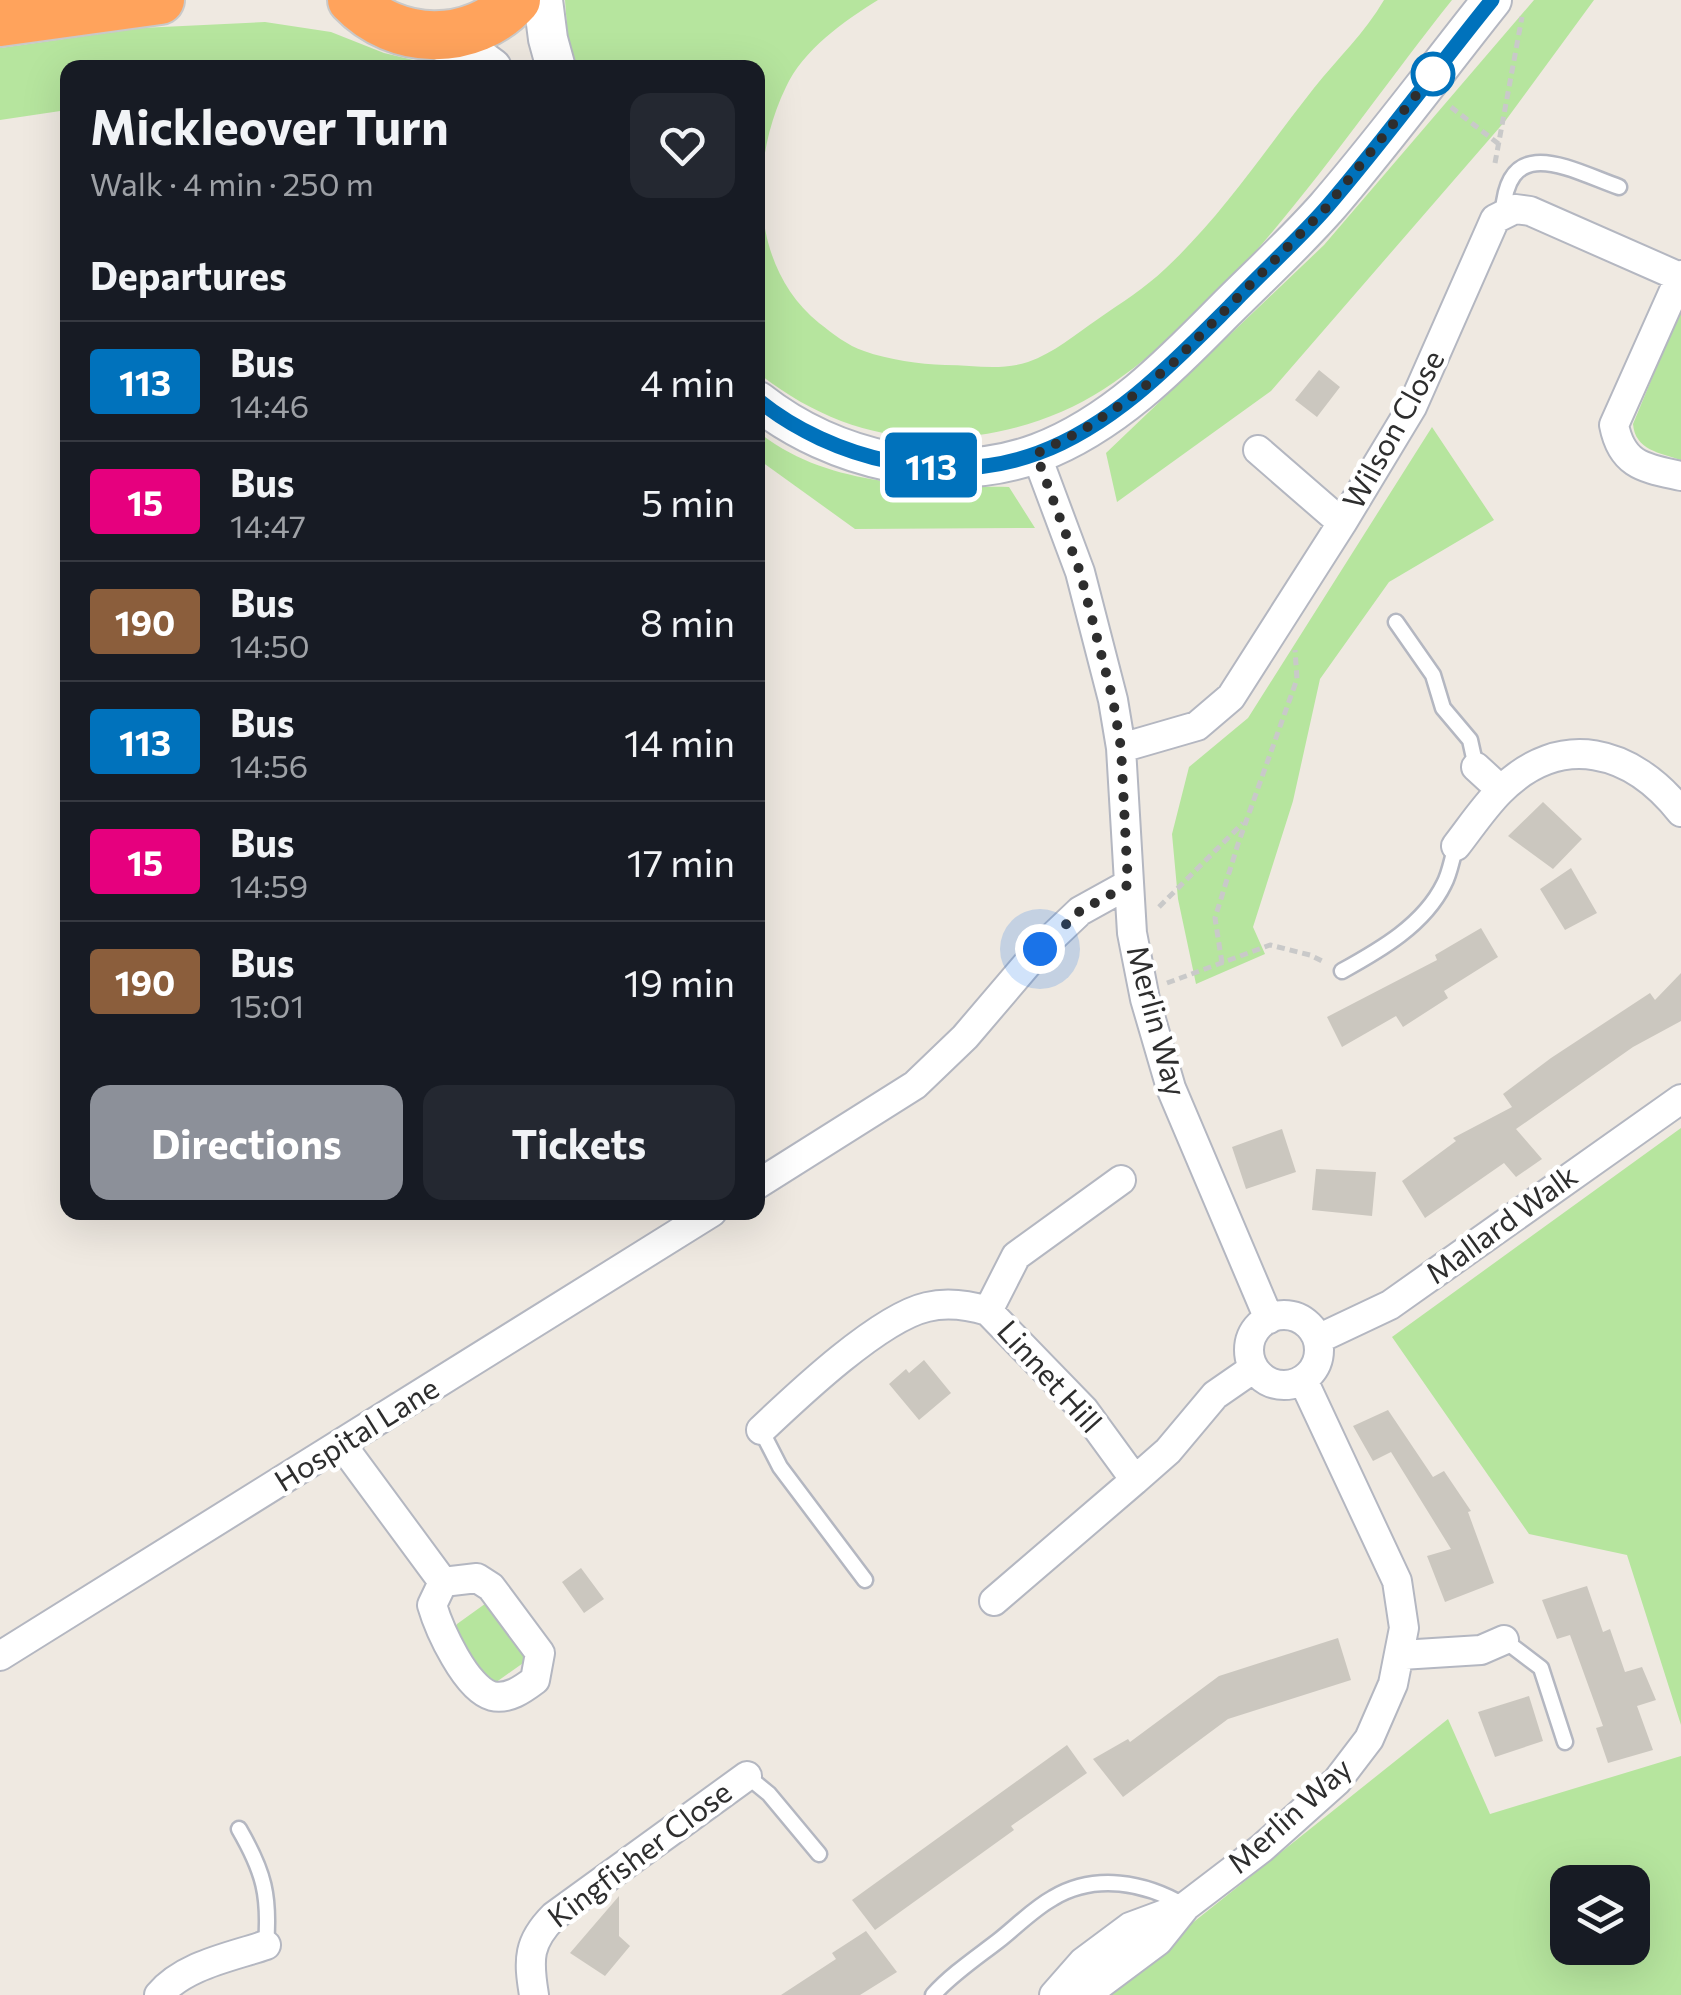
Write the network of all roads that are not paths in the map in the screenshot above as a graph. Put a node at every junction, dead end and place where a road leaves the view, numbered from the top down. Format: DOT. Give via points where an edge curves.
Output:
graph roads {
  1 [pos="160,0"];
  2 [pos="325,0"];
  3 [pos="516,0"];
  4 [pos="544,0"];
  5 [pos="1492,0"];
  6 [pos="362,9"];
  7 [pos="0,22"];
  8 [pos="428,36"];
  9 [pos="481,60"];
  10 [pos="554,60"];
  11 [pos="1618,187"];
  12 [pos="1503,212"];
  13 [pos="1681,276"];
  14 [pos="765,405"];
  15 [pos="1258,450"];
  16 [pos="1036,454"];
  17 [pos="1681,476"];
  18 [pos="1342,523"];
  19 [pos="1396,622"];
  20 [pos="1121,748"];
  21 [pos="1476,768"];
  22 [pos="1500,790"];
  23 [pos="1681,812"];
  24 [pos="1456,846"];
  25 [pos="1128,885"];
  26 [pos="1342,971"];
  27 [pos="1681,1099"];
  28 [pos="765,1180"];
  29 [pos="1121,1180"];
  30 [pos="699,1220"];
  31 [pos="988,1310"];
  32 [pos="1269,1319"];
  33 [pos="1318,1339"];
  34 [pos="1254,1368"];
  35 [pos="1303,1380"];
  36 [pos="761,1430"];
  37 [pos="342,1445"];
  38 [pos="1134,1480"];
  39 [pos="865,1580"];
  40 [pos="443,1582"];
  41 [pos="994,1601"];
  42 [pos="1504,1640"];
  43 [pos="1401,1655"];
  44 [pos="0,1656"];
  45 [pos="1566,1742"];
  46 [pos="747,1776"];
  47 [pos="239,1829"];
  48 [pos="819,1854"];
  49 [pos="1186,1906"];
  50 [pos="266,1946"];
  51 [pos="159,1995"];
  52 [pos="534,1995"];
  53 [pos="932,1995"];
  54 [pos="1054,1995"];
  55 [pos="1076,1995"];
  1 -- 7 [label="highway"];
  2 -- 6 [label="highway"];
  3 -- 8 [label="highway" via="483,25"];
  4 -- 10 [label="street"];
  5 -- 16 [label="street" via="1325,209 1171,365 1128,400"];
  6 -- 8 [label="highway" via="399,31"];
  8 -- 9 [label="street"];
  11 -- 12 [label="lane" via="1544,161 1528,164 1514,172"];
  12 -- 13 [label="street" via="1530,211"];
  12 -- 18 [label="street, Wilson Close" via="1486,235 1412,406"];
  13 -- 17 [label="street" via="1614,425 1622,452 1634,463"];
  14 -- 16 [label="street" via="828,444 896,462 975,466"];
  15 -- 18 [label="street"];
  16 -- 20 [label="street" via="1080,572"];
  18 -- 20 [label="street, Wilson Close" via="1231,697 1180,733"];
  19 -- 21 [label="lane" via="1432,675 1443,708 1470,740"];
  20 -- 25 [label="street"];
  21 -- 22 [label="street"];
  22 -- 23 [label="street" via="1556,756 1586,754 1631,766 1656,782"];
  22 -- 24 [label="street"];
  24 -- 26 [label="lane" via="1444,884 1422,914"];
  25 -- 28 [label="street" via="1080,911 914,1086"];
  25 -- 32 [label="street, Merlin Way" via="1144,992 1171,1088"];
  27 -- 33 [label="street, Mallard Walk" via="1390,1304"];
  29 -- 31 [label="street" via="1016,1256"];
  30 -- 37 [label="street, Hospital Lane"];
  31 -- 36 [label="street, Linnet Hill" via="937,1304 894,1320"];
  31 -- 38 [label="street, Linnet Hill" via="1084,1410"];
  32 -- 33 [label="street" via="1292,1316"];
  32 -- 34 [label="street" via="1253,1335"];
  33 -- 35 [label="street" via="1317,1362"];
  34 -- 35 [label="street" via="1282,1385"];
  34 -- 38 [label="street" via="1215,1396"];
  35 -- 43 [label="street, Merlin Way" via="1397,1581"];
  36 -- 39 [label="lane" via="780,1467"];
  37 -- 40 [label="street"];
  37 -- 44 [label="street, Hospital Lane"];
  38 -- 41 [label="street"];
  40 -- 40 [label="street" via="478,1578 491,1587 540,1653 535,1680 508,1696 478,1688 439,1631 432,1605"];
  42 -- 43 [label="street" via="1481,1650"];
  42 -- 45 [label="lane" via="1542,1668"];
  43 -- 49 [label="street, Merlin Way" via="1380,1717 1354,1763 1262,1848"];
  46 -- 48 [label="lane"];
  46 -- 52 [label="street, Kingfisher Close" via="554,1916 532,1943"];
  47 -- 50 [label="lane" via="266,1884"];
  49 -- 53 [label="lane" via="1162,1892 1122,1883 1072,1889 1043,1904"];
  49 -- 54 [label="street, Merlin Way" via="1130,1927 1083,1962"];
  49 -- 55 [label="street, Merlin Way" via="1158,1940"];
  50 -- 51 [label="street" via="206,1964"];
}
